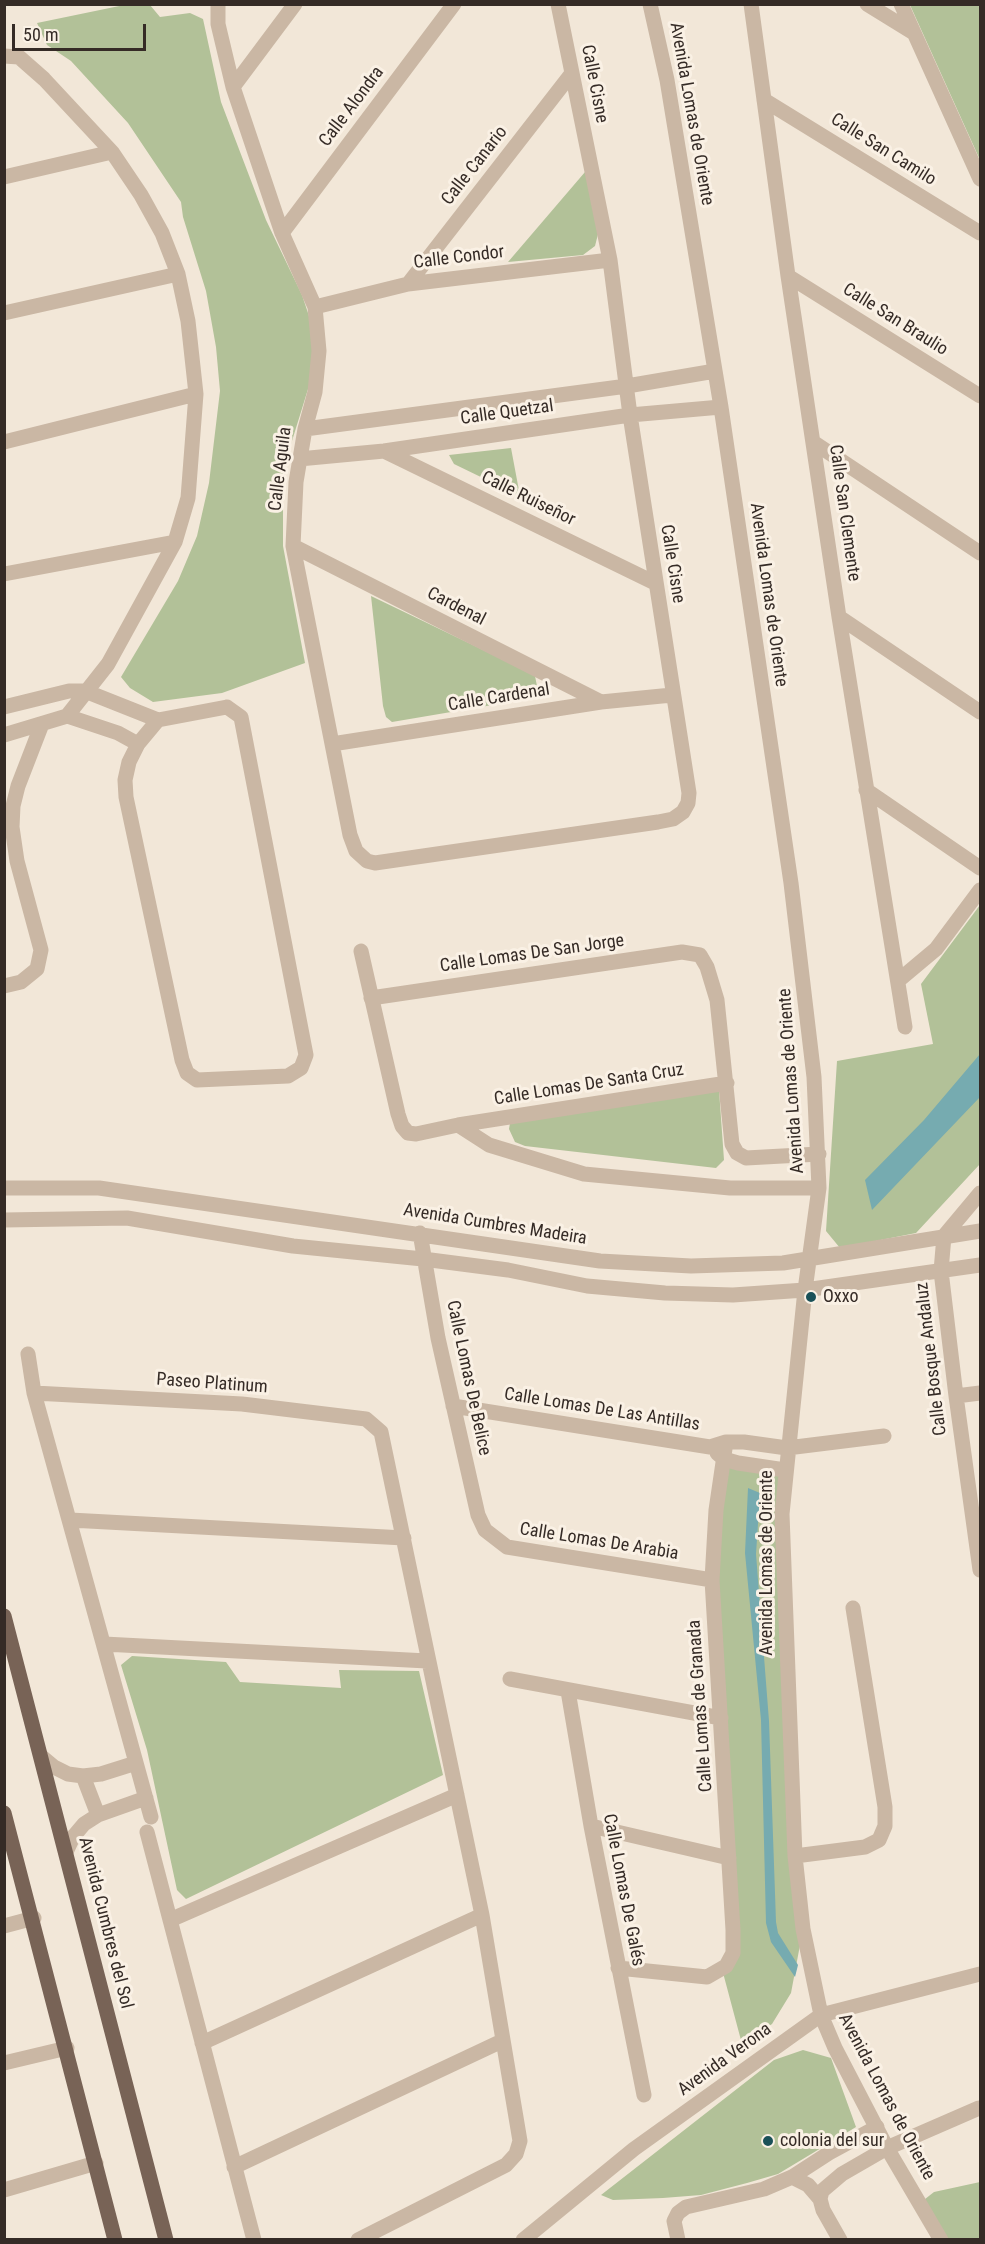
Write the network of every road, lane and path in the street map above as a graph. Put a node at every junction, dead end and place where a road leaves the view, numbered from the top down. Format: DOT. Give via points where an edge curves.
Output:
graph roads {
  1 [pos="295,4"];
  2 [pos="454,4"];
  3 [pos="558,4"];
  4 [pos="650,4"];
  5 [pos="752,4"];
  6 [pos="867,4"];
  7 [pos="901,4"];
  8 [pos="218,5"];
  9 [pos="914,33"];
  10 [pos="4,56"];
  11 [pos="572,73"];
  12 [pos="233,87"];
  13 [pos="764,100"];
  14 [pos="112,152"];
  15 [pos="4,177"];
  16 [pos="981,179"];
  17 [pos="282,233"];
  18 [pos="981,233"];
  19 [pos="610,260"];
  20 [pos="178,274"];
  21 [pos="788,276"];
  22 [pos="408,284"];
  23 [pos="315,307"];
  24 [pos="4,313"];
  25 [pos="715,371"];
  26 [pos="627,386"];
  27 [pos="196,394"];
  28 [pos="981,396"];
  29 [pos="720,407"];
  30 [pos="630,415"];
  31 [pos="304,429"];
  32 [pos="4,442"];
  33 [pos="813,442"];
  34 [pos="384,451"];
  35 [pos="299,459"];
  36 [pos="175,542"];
  37 [pos="293,546"];
  38 [pos="981,553"];
  39 [pos="4,574"];
  40 [pos="656,583"];
  41 [pos="839,617"];
  42 [pos="85,692"];
  43 [pos="672,695"];
  44 [pos="601,702"];
  45 [pos="4,707"];
  46 [pos="981,712"];
  47 [pos="67,716"];
  48 [pos="158,720"];
  49 [pos="42,724"];
  50 [pos="4,735"];
  51 [pos="138,744"];
  52 [pos="332,744"];
  53 [pos="866,790"];
  54 [pos="367,861"];
  55 [pos="981,868"];
  56 [pos="981,890"];
  57 [pos="362,951"];
  58 [pos="899,980"];
  59 [pos="4,986"];
  60 [pos="370,998"];
  61 [pos="904,1027"];
  62 [pos="726,1083"];
  63 [pos="458,1125"];
  64 [pos="819,1154"];
  65 [pos="4,1188"];
  66 [pos="819,1188"];
  67 [pos="981,1193"];
  68 [pos="4,1220"];
  69 [pos="981,1230"];
  70 [pos="420,1233"];
  71 [pos="944,1236"];
  72 [pos="423,1259"];
  73 [pos="809,1260"];
  74 [pos="981,1265"];
  75 [pos="941,1271"];
  76 [pos="805,1290"];
  77 [pos="28,1354"];
  78 [pos="981,1392"];
  79 [pos="34,1393"];
  80 [pos="956,1396"];
  81 [pos="453,1406"];
  82 [pos="884,1436"];
  83 [pos="726,1442"];
  84 [pos="710,1447"];
  85 [pos="787,1448"];
  86 [pos="724,1459"];
  87 [pos="785,1470"];
  88 [pos="976,1515"];
  89 [pos="69,1520"];
  90 [pos="485,1530"];
  91 [pos="404,1538"];
  92 [pos="981,1570"];
  93 [pos="712,1580"];
  94 [pos="853,1608"];
  95 [pos="4,1616"];
  96 [pos="104,1644"];
  97 [pos="427,1661"];
  98 [pos="510,1679"];
  99 [pos="568,1691"];
  100 [pos="721,1718"];
  101 [pos="42,1757"];
  102 [pos="136,1763"];
  103 [pos="83,1776"];
  104 [pos="457,1795"];
  105 [pos="146,1798"];
  106 [pos="4,1813"];
  107 [pos="98,1815"];
  108 [pos="591,1826"];
  109 [pos="66,1852"];
  110 [pos="795,1856"];
  111 [pos="729,1858"];
  112 [pos="482,1915"];
  113 [pos="34,1918"];
  114 [pos="170,1920"];
  115 [pos="4,1926"];
  116 [pos="618,1968"];
  117 [pos="981,1974"];
  118 [pos="821,2014"];
  119 [pos="502,2041"];
  120 [pos="202,2043"];
  121 [pos="68,2048"];
  122 [pos="4,2063"];
  123 [pos="644,2095"];
  124 [pos="979,2108"];
  125 [pos="876,2127"];
  126 [pos="887,2148"];
  127 [pos="96,2163"];
  128 [pos="234,2167"];
  129 [pos="792,2177"];
  130 [pos="4,2190"];
  131 [pos="821,2195"];
  132 [pos="115,2240"];
  133 [pos="166,2240"];
  134 [pos="254,2240"];
  135 [pos="358,2240"];
  136 [pos="523,2240"];
  137 [pos="678,2240"];
  138 [pos="840,2240"];
  139 [pos="941,2240"];
  1 -- 12 [label="street"];
  2 -- 17 [label="street, Calle Alondra"];
  3 -- 11 [label="street, Calle Cisne"];
  4 -- 25 [label="street, Avenida Lomas de Oriente" via="667,80"];
  5 -- 13 [label="street, Calle San Clemente"];
  6 -- 9 [label="street"];
  7 -- 9 [label="street"];
  8 -- 12 [label="street, Calle Aguila" via="218,24"];
  9 -- 16 [label="street"];
  10 -- 14 [label="street" via="19,57 44,79"];
  11 -- 19 [label="street, Calle Cisne"];
  11 -- 22 [label="street, Calle Canario"];
  12 -- 17 [label="street, Calle Aguila"];
  13 -- 18 [label="street, Calle San Camilo"];
  13 -- 21 [label="street, Calle San Clemente"];
  14 -- 15 [label="street"];
  14 -- 20 [label="street" via="162,233"];
  17 -- 23 [label="street, Calle Aguila"];
  19 -- 22 [label="street, Calle Condor"];
  19 -- 26 [label="street, Calle Cisne"];
  20 -- 24 [label="street"];
  20 -- 27 [label="street"];
  21 -- 28 [label="street, Calle San Braulio"];
  21 -- 33 [label="street, Calle San Clemente"];
  22 -- 23 [label="street, Calle Condor"];
  23 -- 31 [label="street, Calle Aguila" via="319,351 315,392"];
  25 -- 26 [label="street, Calle Quetzal"];
  25 -- 29 [label="street, Avenida Lomas de Oriente"];
  26 -- 30 [label="street, Calle Cisne"];
  26 -- 31 [label="street, Calle Quetzal"];
  27 -- 32 [label="street"];
  27 -- 36 [label="street" via="188,498"];
  29 -- 30 [label="street, Calle Quetzal"];
  29 -- 64 [label="street, Avenida Lomas de Oriente" via="802,965"];
  30 -- 34 [label="street, Calle Quetzal"];
  30 -- 40 [label="street, Calle Cisne"];
  31 -- 35 [label="street, Calle Aguila"];
  33 -- 38 [label="street"];
  33 -- 41 [label="street, Calle San Clemente"];
  34 -- 35 [label="street, Calle Quetzal"];
  34 -- 40 [label="street, Calle Ruiseñor"];
  35 -- 37 [label="street, Calle Aguila"];
  36 -- 39 [label="street"];
  36 -- 42 [label="street" via="108,664"];
  37 -- 44 [label="street, Cardenal"];
  37 -- 52 [label="street, Calle Aguila"];
  40 -- 43 [label="street, Calle Cisne"];
  41 -- 46 [label="street"];
  41 -- 53 [label="street, Calle San Clemente"];
  42 -- 45 [label="street" via="69,691"];
  42 -- 47 [label="street"];
  42 -- 48 [label="street"];
  43 -- 44 [label="street, Calle Cardenal"];
  43 -- 54 [label="street, Calle Cisne" via="689,793 683,812 673,819 375,863"];
  44 -- 52 [label="street, Calle Cardenal"];
  47 -- 49 [label="street"];
  47 -- 51 [label="street"];
  48 -- 51 [label="street"];
  48 -- 51 [label="street" via="227,707 241,717 306,1055 301,1068 288,1076 197,1080 187,1073 126,797 129,762"];
  49 -- 50 [label="street"];
  49 -- 59 [label="street" via="18,786 12,827 41,950 37,969 21,982"];
  52 -- 54 [label="street, Calle Aguila" via="350,835 356,851"];
  53 -- 55 [label="street"];
  53 -- 58 [label="street, Calle San Clemente"];
  56 -- 58 [label="street" via="936,949"];
  57 -- 60 [label="street"];
  58 -- 61 [label="street, Calle San Clemente"];
  60 -- 62 [label="street, Calle Lomas De San Jorge" via="682,952 700,955 717,1000"];
  60 -- 63 [label="street, Calle Lomas De Santa Cruz" via="402,1126 408,1133 416,1134"];
  62 -- 63 [label="street, Calle Lomas De Santa Cruz"];
  62 -- 64 [label="street" via="732,1144 737,1153 746,1158"];
  63 -- 66 [label="street" via="489,1145 584,1174 730,1188"];
  64 -- 66 [label="street, Avenida Lomas de Oriente"];
  65 -- 70 [label="street, Avenida Cumbres Madeira" via="99,1188"];
  66 -- 73 [label="street, Avenida Lomas de Oriente"];
  67 -- 71 [label="street"];
  68 -- 72 [label="street" via="127,1218 293,1246"];
  69 -- 71 [label="street, Avenida Cumbres Madeira"];
  70 -- 72 [label="street, Calle Lomas De Belice"];
  70 -- 73 [label="street, Avenida Cumbres Madeira" via="600,1261 691,1266"];
  71 -- 73 [label="street, Avenida Cumbres Madeira"];
  71 -- 75 [label="street, Calle Bosque Andaluz"];
  72 -- 76 [label="street" via="587,1286 665,1293 733,1295"];
  72 -- 81 [label="street, Calle Lomas De Belice"];
  73 -- 76 [label="street, Avenida Lomas de Oriente"];
  74 -- 75 [label="street"];
  75 -- 76 [label="street"];
  75 -- 80 [label="street, Calle Bosque Andaluz"];
  76 -- 85 [label="street, Avenida Lomas de Oriente"];
  77 -- 79 [label="street"];
  78 -- 80 [label="street"];
  79 -- 89 [label="street"];
  79 -- 91 [label="street, Paseo Platinum" via="242,1404 366,1419 381,1432"];
  80 -- 88 [label="street, Calle Bosque Andaluz"];
  81 -- 84 [label="street, Calle Lomas De Las Antillas"];
  81 -- 90 [label="street, Calle Lomas De Belice" via="478,1515"];
  82 -- 85 [label="street, Calle Lomas De Las Antillas"];
  83 -- 84 [label="street, Calle Lomas De Las Antillas"];
  83 -- 85 [label="street, Calle Lomas De Las Antillas"];
  83 -- 86 [label="street, Calle Lomas de Granada"];
  84 -- 86 [label="street, Calle Lomas De Las Antillas"];
  85 -- 87 [label="street, Avenida Lomas de Oriente"];
  86 -- 87 [label="street"];
  86 -- 93 [label="street, Calle Lomas de Granada"];
  87 -- 110 [label="street, Avenida Lomas de Oriente" via="782,1515"];
  88 -- 92 [label="street, Calle Bosque Andaluz"];
  89 -- 91 [label="street"];
  89 -- 96 [label="street"];
  90 -- 93 [label="street, Calle Lomas De Arabia" via="507,1547"];
  91 -- 97 [label="street"];
  93 -- 100 [label="street, Calle Lomas de Granada"];
  94 -- 110 [label="street" via="885,1826 879,1840 865,1847"];
  95 -- 101 [label="main road, Avenida Cumbres del Sol"];
  96 -- 97 [label="street"];
  96 -- 102 [label="street"];
  97 -- 104 [label="street"];
  98 -- 99 [label="street"];
  99 -- 100 [label="street"];
  99 -- 108 [label="street, Calle Lomas De Galés"];
  100 -- 111 [label="street, Calle Lomas de Granada"];
  101 -- 103 [label="street" via="68,1774"];
  101 -- 109 [label="main road, Avenida Cumbres del Sol"];
  102 -- 103 [label="street"];
  102 -- 105 [label="street"];
  103 -- 107 [label="street"];
  104 -- 112 [label="street"];
  104 -- 114 [label="street"];
  105 -- 107 [label="street"];
  105 -- 114 [label="street"];
  106 -- 113 [label="main road"];
  107 -- 109 [label="street" via="84,1824"];
  108 -- 111 [label="street"];
  108 -- 116 [label="street, Calle Lomas De Galés"];
  109 -- 133 [label="main road, Avenida Cumbres del Sol"];
  110 -- 118 [label="street, Avenida Lomas de Oriente" via="803,1929"];
  111 -- 116 [label="street, Calle Lomas de Granada" via="734,1930 733,1953 726,1966 707,1977"];
  112 -- 119 [label="street"];
  112 -- 120 [label="street"];
  113 -- 115 [label="street"];
  113 -- 121 [label="main road"];
  114 -- 120 [label="street"];
  116 -- 123 [label="street, Calle Lomas De Galés"];
  117 -- 118 [label="street, Avenida Verona"];
  118 -- 125 [label="street, Avenida Lomas de Oriente"];
  118 -- 136 [label="street, Avenida Verona" via="634,2149"];
  119 -- 128 [label="street"];
  119 -- 135 [label="street" via="520,2129 516,2154 506,2165"];
  120 -- 128 [label="street"];
  121 -- 122 [label="street"];
  121 -- 127 [label="main road"];
  124 -- 126 [label="street"];
  125 -- 126 [label="street, Avenida Lomas de Oriente"];
  125 -- 129 [label="street"];
  126 -- 131 [label="street" via="842,2174"];
  126 -- 139 [label="street, Avenida Lomas de Oriente"];
  127 -- 130 [label="street"];
  127 -- 132 [label="main road"];
  128 -- 134 [label="street"];
  129 -- 131 [label="street"];
  129 -- 137 [label="street" via="764,2189 686,2207 674,2221"];
  131 -- 138 [label="street"];
}
